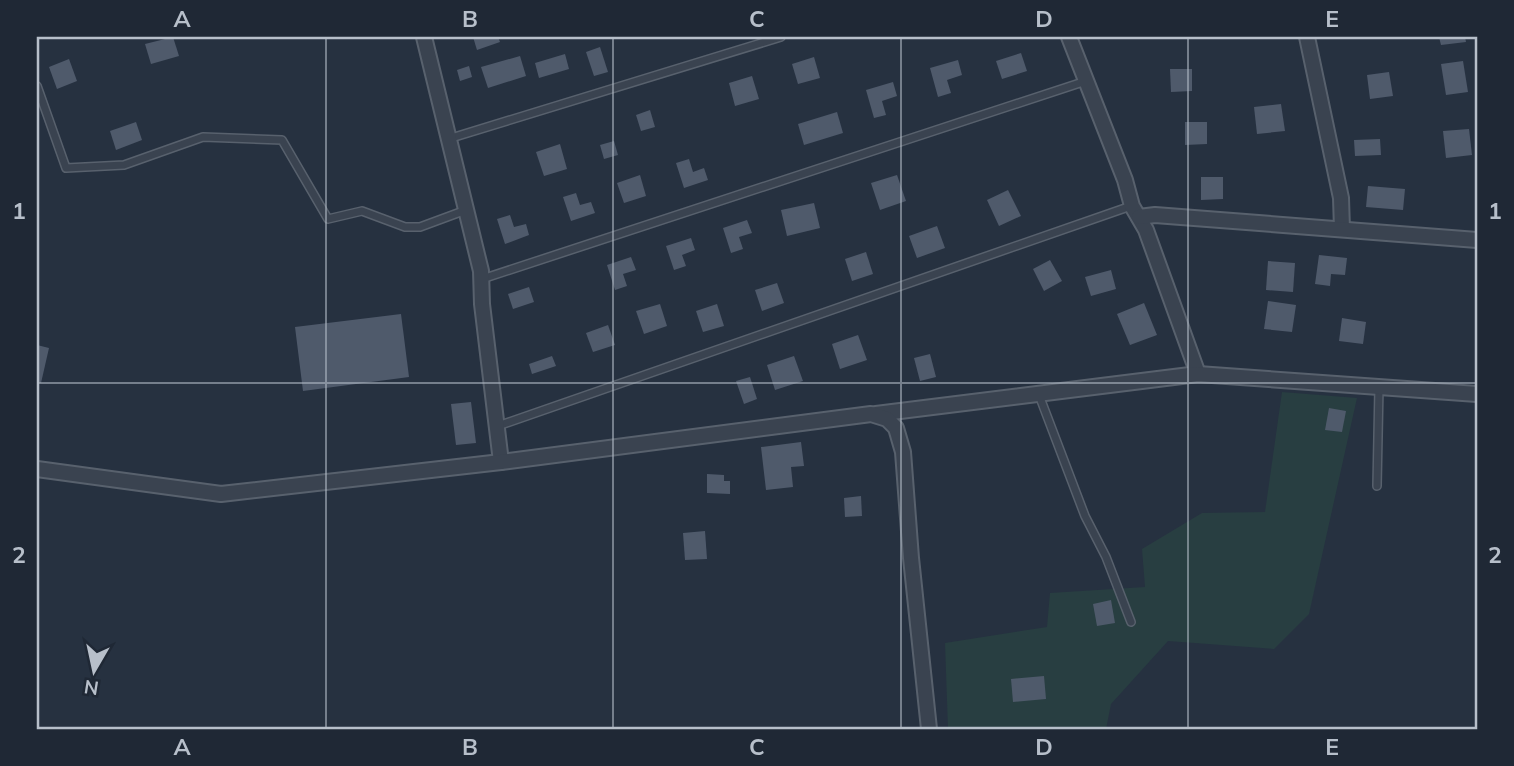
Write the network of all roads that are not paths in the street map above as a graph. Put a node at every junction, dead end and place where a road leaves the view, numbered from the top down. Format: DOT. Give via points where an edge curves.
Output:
graph roads {
  1 [pos="424,37"];
  2 [pos="781,37"];
  3 [pos="1069,37"];
  4 [pos="1307,37"];
  5 [pos="1086,80"];
  6 [pos="37,86"];
  7 [pos="448,139"];
  8 [pos="466,210"];
  9 [pos="1135,211"];
  10 [pos="1342,229"];
  11 [pos="1477,240"];
  12 [pos="481,279"];
  13 [pos="1198,374"];
  14 [pos="1379,387"];
  15 [pos="1477,394"];
  16 [pos="1040,395"];
  17 [pos="871,414"];
  18 [pos="495,427"];
  19 [pos="501,462"];
  20 [pos="37,469"];
  21 [pos="1377,486"];
  22 [pos="1131,622"];
  23 [pos="929,729"];
  1 -- 7 [label="street"];
  2 -- 7 [label="lane"];
  3 -- 5 [label="street"];
  4 -- 10 [label="street" via="1341,198"];
  5 -- 9 [label="street"];
  5 -- 12 [label="lane"];
  6 -- 8 [label="lane" via="66,168 124,165 203,137 282,140 328,219 362,211 405,228"];
  7 -- 8 [label="street"];
  8 -- 12 [label="street"];
  9 -- 10 [label="street"];
  9 -- 13 [label="street"];
  9 -- 18 [label="lane"];
  10 -- 11 [label="street"];
  12 -- 18 [label="street"];
  13 -- 14 [label="street"];
  13 -- 16 [label="street"];
  14 -- 15 [label="street"];
  14 -- 21 [label="lane"];
  16 -- 17 [label="street"];
  16 -- 22 [label="lane"];
  17 -- 19 [label="street"];
  17 -- 23 [label="street" via="896,428 903,452"];
  18 -- 19 [label="street"];
  19 -- 20 [label="street" via="221,494"];
}
